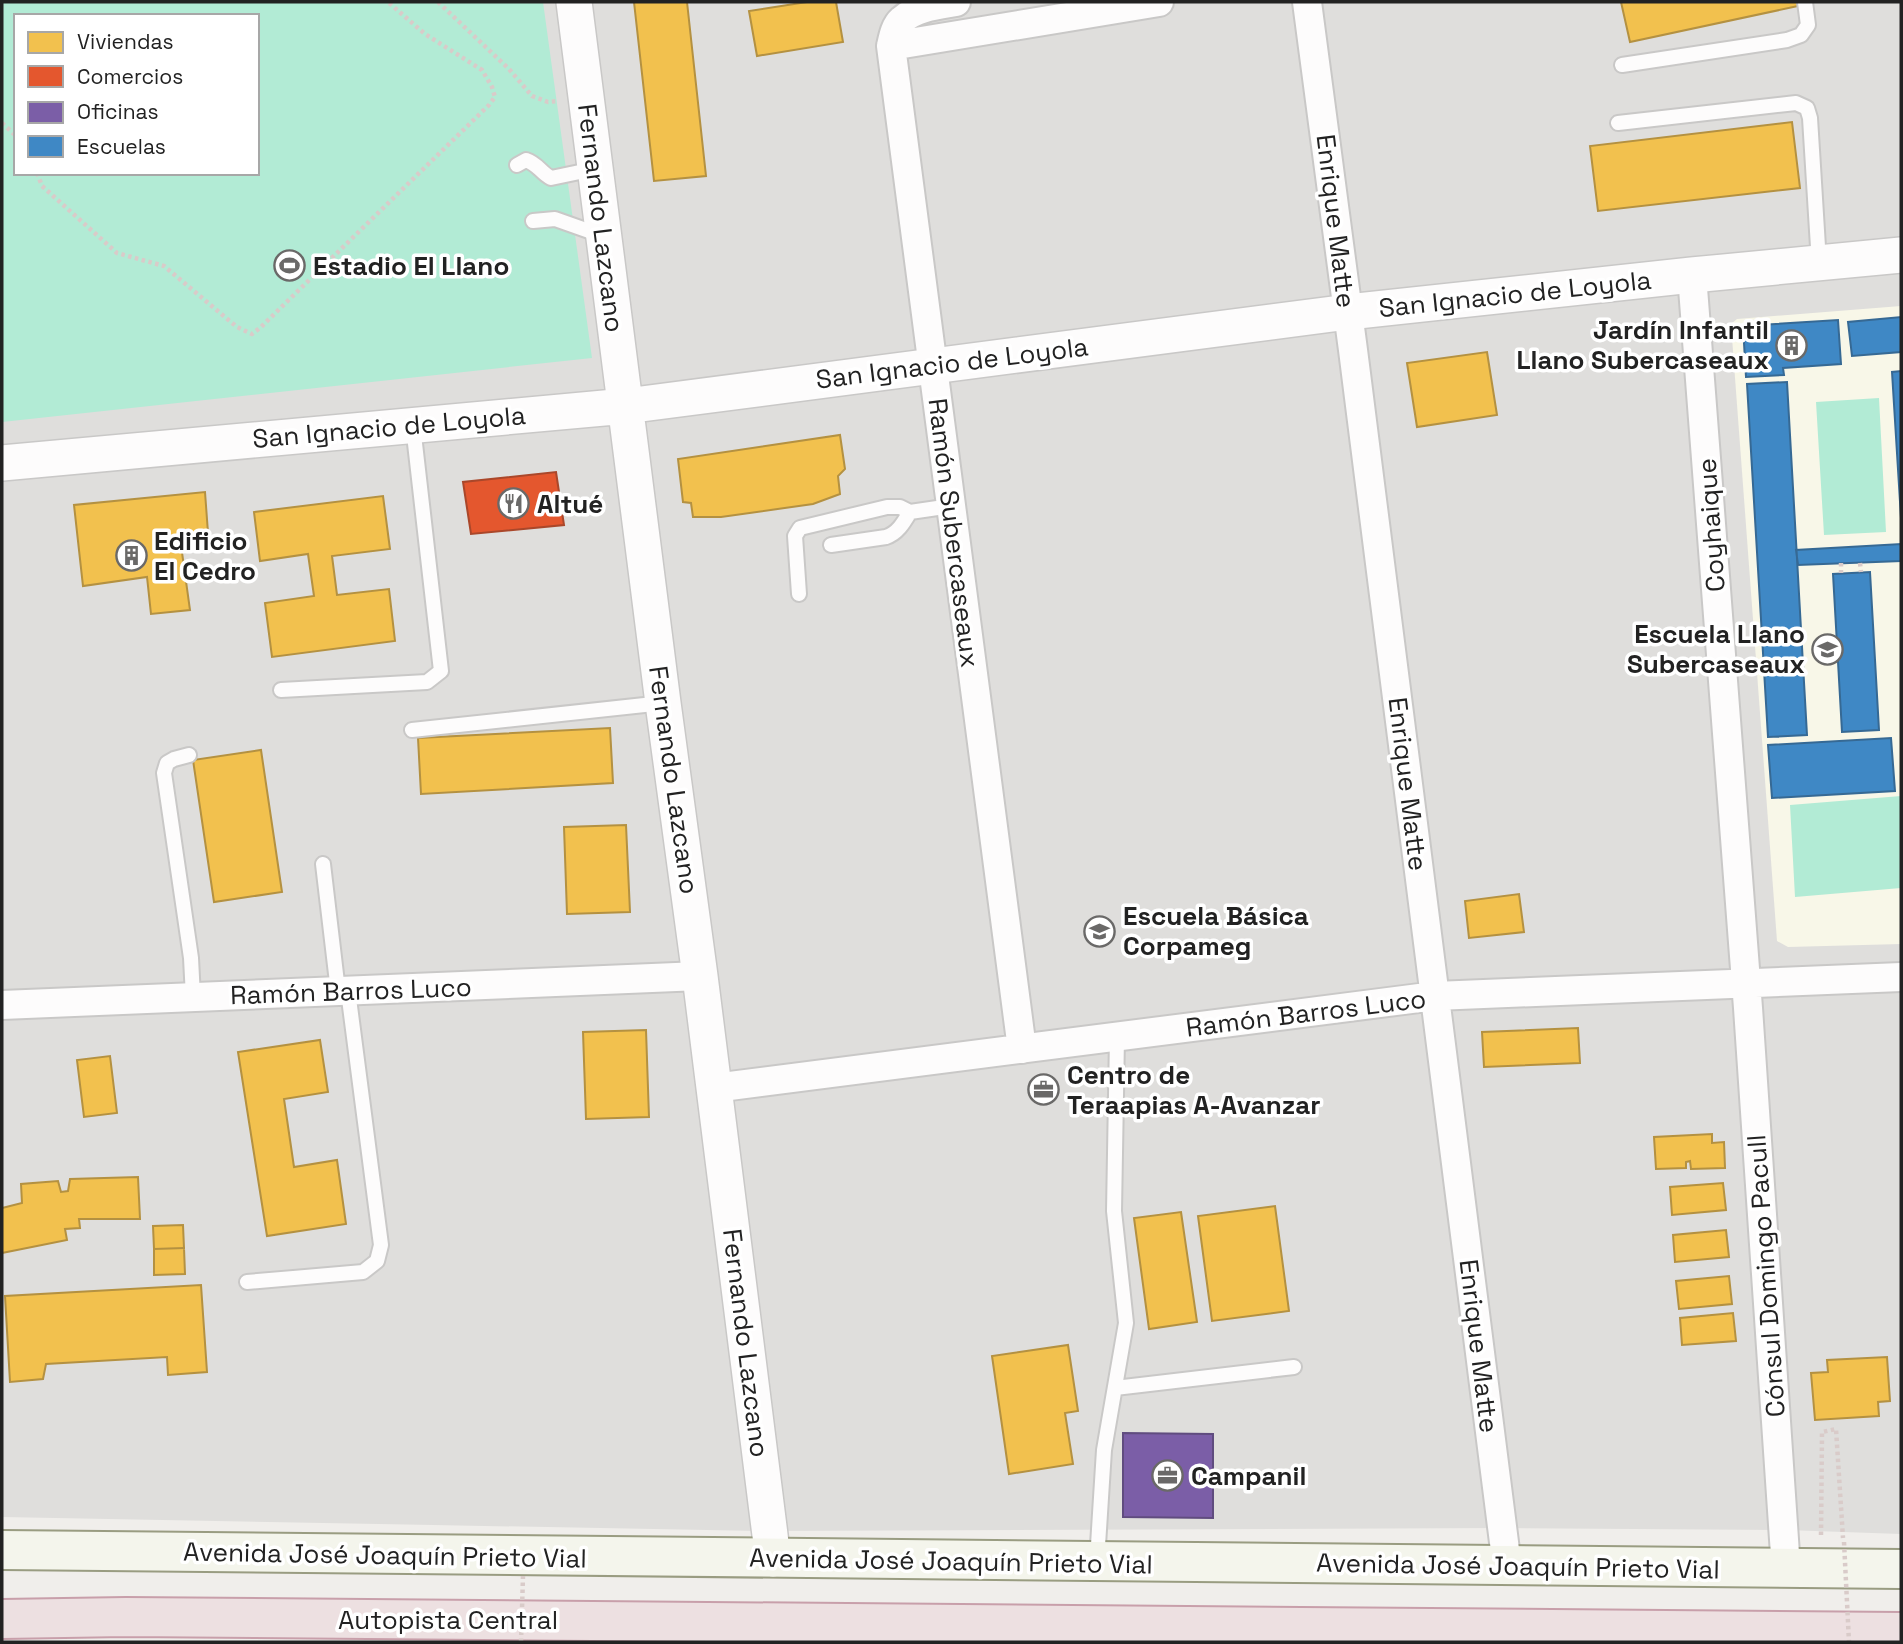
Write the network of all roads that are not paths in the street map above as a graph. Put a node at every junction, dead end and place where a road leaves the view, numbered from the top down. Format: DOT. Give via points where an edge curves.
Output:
graph roads {
  1 [pos="574,2"];
  2 [pos="956,2"];
  3 [pos="1159,2"];
  4 [pos="1307,2"];
  5 [pos="1805,2"];
  6 [pos="1021,13"];
  7 [pos="891,46"];
  8 [pos="1622,65"];
  9 [pos="1618,123"];
  10 [pos="517,165"];
  11 [pos="595,169"];
  12 [pos="533,221"];
  13 [pos="604,236"];
  14 [pos="1901,255"];
  15 [pos="1819,263"];
  16 [pos="1692,275"];
  17 [pos="1348,312"];
  18 [pos="932,365"];
  19 [pos="626,406"];
  20 [pos="413,425"];
  21 [pos="2,463"];
  22 [pos="951,506"];
  23 [pos="910,512"];
  24 [pos="831,545"];
  25 [pos="799,594"];
  26 [pos="281,690"];
  27 [pos="663,704"];
  28 [pos="412,730"];
  29 [pos="189,755"];
  30 [pos="323,864"];
  31 [pos="700,976"];
  32 [pos="1901,977"];
  33 [pos="1746,984"];
  34 [pos="343,991"];
  35 [pos="1435,996"];
  36 [pos="193,997"];
  37 [pos="2,1005"];
  38 [pos="1117,1037"];
  39 [pos="1022,1049"];
  40 [pos="714,1088"];
  41 [pos="247,1282"];
  42 [pos="1294,1367"];
  43 [pos="1115,1388"];
  44 [pos="2,1550"];
  45 [pos="773,1559"];
  46 [pos="1097,1562"];
  47 [pos="1507,1566"];
  48 [pos="1786,1569"];
  49 [pos="1901,1569"];
  50 [pos="2,1619"];
  51 [pos="1901,1632"];
  1 -- 11 [label="street, Fernando Lazcano"];
  2 -- 7 [label="street, Ramón Subercaseaux" via="926,8 901,20"];
  3 -- 6 [label="street"];
  4 -- 17 [label="street, Enrique Matte"];
  5 -- 8 [label="lane" via="1808,25 1801,35 1787,40"];
  6 -- 7 [label="street"];
  7 -- 18 [label="street, Ramón Subercaseaux"];
  9 -- 15 [label="lane" via="1796,103 1807,108"];
  10 -- 11 [label="lane" via="534,162 551,178"];
  11 -- 13 [label="street, Fernando Lazcano"];
  12 -- 13 [label="lane" via="555,219"];
  13 -- 19 [label="street, Fernando Lazcano"];
  14 -- 15 [label="street, San Ignacio de Loyola"];
  15 -- 16 [label="street, San Ignacio de Loyola"];
  16 -- 17 [label="street, San Ignacio de Loyola"];
  16 -- 33 [label="street, Coyhaique"];
  17 -- 18 [label="street, San Ignacio de Loyola"];
  17 -- 35 [label="street, Enrique Matte"];
  18 -- 19 [label="street, San Ignacio de Loyola"];
  18 -- 22 [label="street, Ramón Subercaseaux"];
  19 -- 20 [label="street, San Ignacio de Loyola"];
  19 -- 27 [label="street, Fernando Lazcano"];
  20 -- 21 [label="street, San Ignacio de Loyola"];
  20 -- 26 [label="lane" via="441,671 427,682"];
  22 -- 23 [label="lane"];
  22 -- 39 [label="street, Ramón Subercaseaux"];
  23 -- 24 [label="lane" via="892,535"];
  23 -- 25 [label="lane" via="887,507 800,528 794,536"];
  27 -- 28 [label="lane"];
  27 -- 31 [label="street, Fernando Lazcano"];
  29 -- 36 [label="lane" via="167,763 164,774"];
  30 -- 34 [label="lane"];
  31 -- 34 [label="street, Ramón Barros Luco"];
  31 -- 40 [label="street, Fernando Lazcano"];
  32 -- 33 [label="street, Ramón Barros Luco"];
  33 -- 35 [label="street, Ramón Barros Luco"];
  33 -- 48 [label="street, Cónsul Domingo Pacull"];
  34 -- 36 [label="street, Ramón Barros Luco"];
  34 -- 41 [label="lane" via="381,1245 377,1261 363,1272"];
  35 -- 38 [label="street, Ramón Barros Luco"];
  35 -- 47 [label="street, Enrique Matte"];
  36 -- 37 [label="street, Ramón Barros Luco"];
  38 -- 39 [label="street, Ramón Barros Luco"];
  38 -- 43 [label="lane" via="1114,1211 1126,1323"];
  39 -- 40 [label="street, Ramón Barros Luco"];
  40 -- 45 [label="street, Fernando Lazcano"];
  42 -- 43 [label="lane"];
  43 -- 46 [label="lane" via="1104,1450"];
  44 -- 45 [label="main road, Avenida José Joaquín Prieto Vial"];
  45 -- 46 [label="main road, Avenida José Joaquín Prieto Vial"];
  46 -- 47 [label="main road, Avenida José Joaquín Prieto Vial"];
  47 -- 48 [label="main road, Avenida José Joaquín Prieto Vial"];
  48 -- 49 [label="main road, Avenida José Joaquín Prieto Vial"];
  50 -- 51 [label="highway, Autopista Central"];
}
